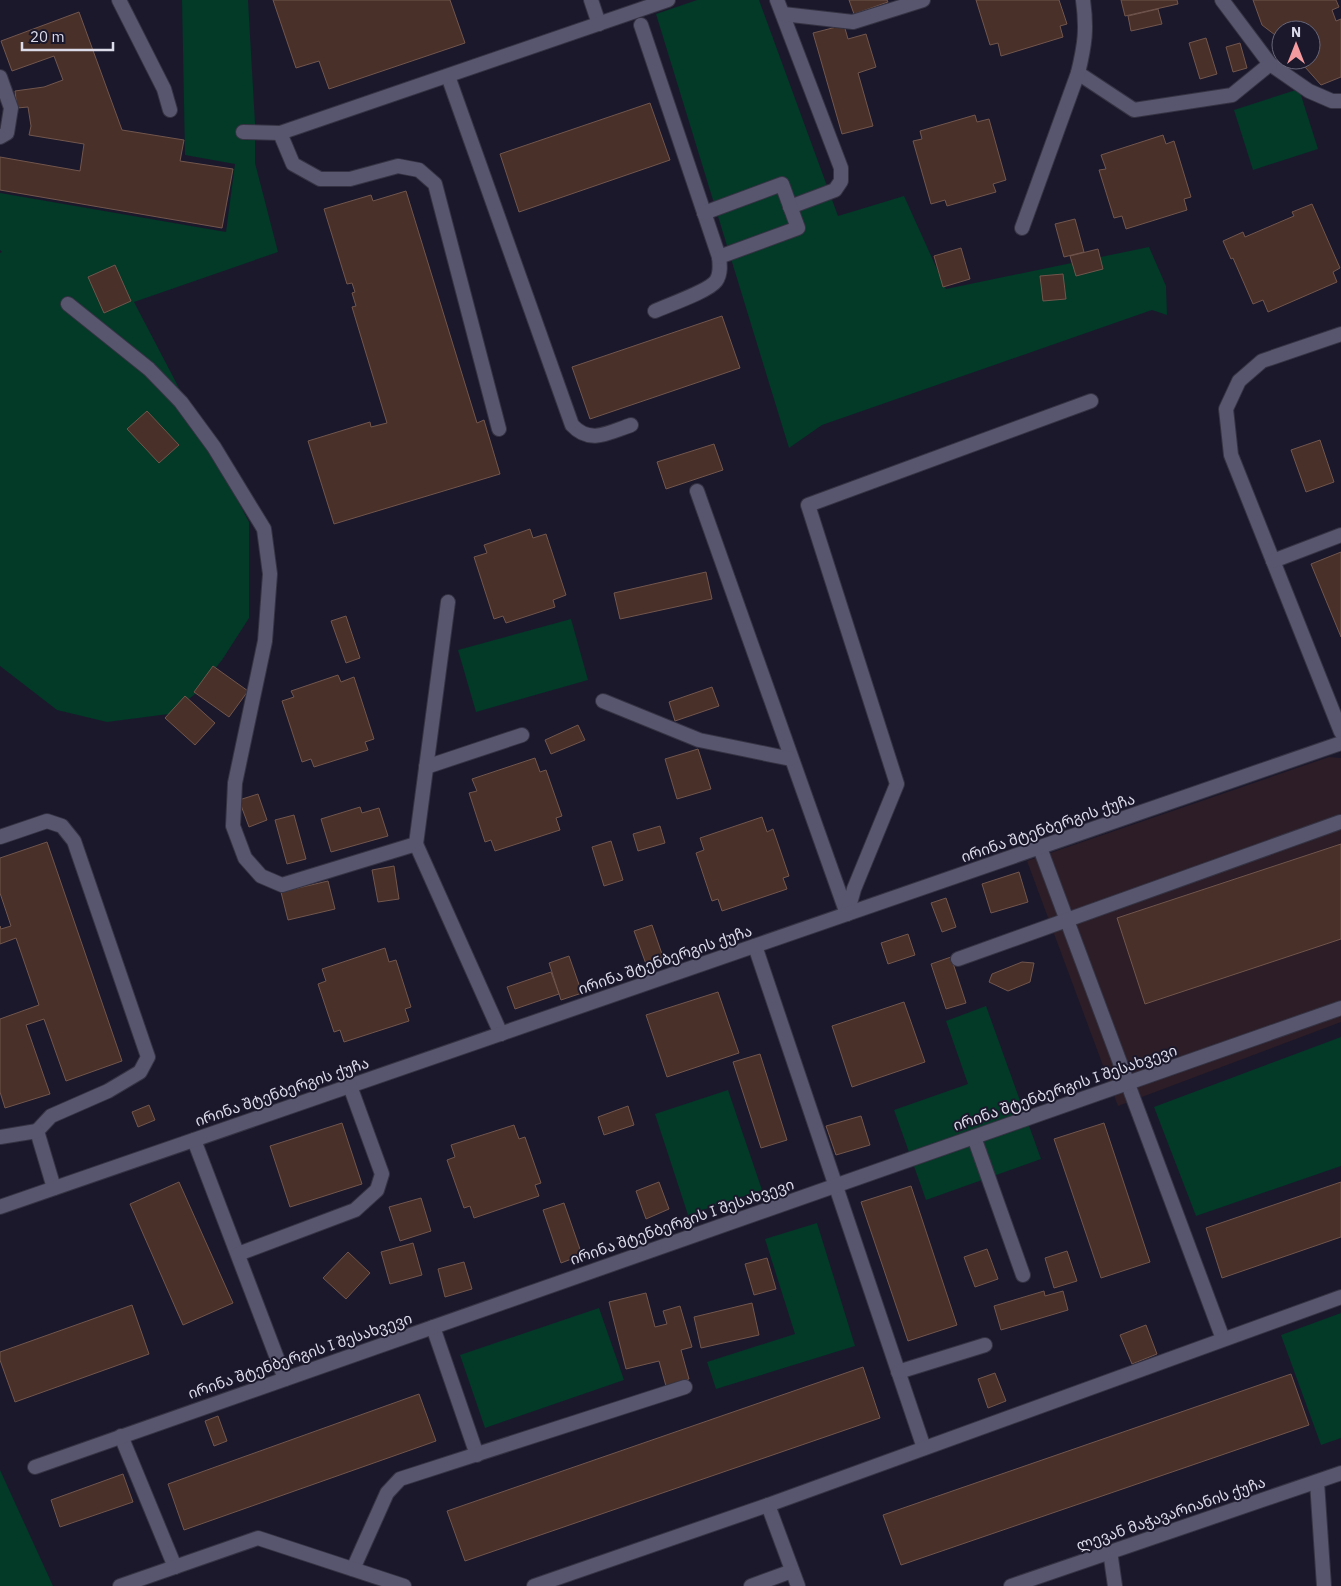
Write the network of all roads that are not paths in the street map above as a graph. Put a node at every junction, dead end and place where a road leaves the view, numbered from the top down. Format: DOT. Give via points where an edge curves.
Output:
graph roads {
  1 [pos="119,0"];
  2 [pos="591,0"];
  3 [pos="668,0"];
  4 [pos="778,0"];
  5 [pos="923,0"];
  6 [pos="1083,0"];
  7 [pos="1222,0"];
  8 [pos="782,14"];
  9 [pos="599,24"];
  10 [pos="640,25"];
  11 [pos="1270,64"];
  12 [pos="1078,73"];
  13 [pos="448,76"];
  14 [pos="0,77"];
  15 [pos="1341,102"];
  16 [pos="170,110"];
  17 [pos="243,132"];
  18 [pos="280,133"];
  19 [pos="0,137"];
  20 [pos="790,207"];
  21 [pos="704,213"];
  22 [pos="1022,228"];
  23 [pos="719,257"];
  24 [pos="68,304"];
  25 [pos="654,311"];
  26 [pos="1341,334"];
  27 [pos="1091,401"];
  28 [pos="631,425"];
  29 [pos="499,429"];
  30 [pos="697,491"];
  31 [pos="1341,535"];
  32 [pos="1272,561"];
  33 [pos="448,602"];
  34 [pos="603,701"];
  35 [pos="1341,732"];
  36 [pos="522,735"];
  37 [pos="1341,744"];
  38 [pos="791,759"];
  39 [pos="426,767"];
  40 [pos="1340,822"];
  41 [pos="0,837"];
  42 [pos="416,844"];
  43 [pos="1040,848"];
  44 [pos="846,914"];
  45 [pos="1066,920"];
  46 [pos="754,946"];
  47 [pos="958,959"];
  48 [pos="1341,1008"];
  49 [pos="501,1034"];
  50 [pos="1128,1083"];
  51 [pos="350,1086"];
  52 [pos="37,1131"];
  53 [pos="0,1137"];
  54 [pos="974,1137"];
  55 [pos="194,1140"];
  56 [pos="834,1186"];
  57 [pos="54,1188"];
  58 [pos="0,1206"];
  59 [pos="238,1254"];
  60 [pos="1023,1275"];
  61 [pos="1341,1297"];
  62 [pos="433,1327"];
  63 [pos="1223,1339"];
  64 [pos="985,1345"];
  65 [pos="898,1372"];
  66 [pos="285,1379"];
  67 [pos="685,1387"];
  68 [pos="121,1436"];
  69 [pos="924,1448"];
  70 [pos="476,1454"];
  71 [pos="35,1467"];
  72 [pos="1341,1473"];
  73 [pos="1317,1482"];
  74 [pos="768,1504"];
  75 [pos="1110,1551"];
  76 [pos="175,1567"];
  77 [pos="354,1569"];
  78 [pos="792,1571"];
  79 [pos="120,1586"];
  80 [pos="404,1586"];
  81 [pos="534,1586"];
  82 [pos="751,1586"];
  83 [pos="798,1586"];
  84 [pos="1011,1586"];
  85 [pos="1115,1586"];
  86 [pos="1324,1586"];
  1 -- 16 [label="street" via="164,89"];
  2 -- 9 [label="street"];
  3 -- 9 [label="street"];
  4 -- 8 [label="street"];
  5 -- 8 [label="street" via="853,22"];
  6 -- 12 [label="street" via="1087,24"];
  7 -- 11 [label="street"];
  8 -- 20 [label="street" via="841,168 841,181 835,190"];
  9 -- 13 [label="street"];
  10 -- 21 [label="street"];
  11 -- 12 [label="street" via="1232,95 1134,110"];
  11 -- 15 [label="street" via="1308,91 1332,102"];
  12 -- 22 [label="street"];
  13 -- 18 [label="street"];
  13 -- 28 [label="street" via="572,425 579,433 588,436"];
  14 -- 19 [label="street" via="11,108 7,133"];
  17 -- 18 [label="street"];
  18 -- 29 [label="street" via="293,164 320,179 350,179 398,166 419,170 434,184"];
  20 -- 21 [label="street" via="782,184"];
  20 -- 23 [label="street" via="798,228"];
  21 -- 23 [label="street"];
  23 -- 25 [label="street" via="720,270 716,281"];
  24 -- 42 [label="street" via="149,369 181,402 214,447 264,529 270,574 265,641 235,783 233,826 245,858 261,876 282,885"];
  26 -- 32 [label="street" via="1262,361 1239,381 1226,409 1231,455"];
  27 -- 44 [label="street" via="808,505 896,784"];
  30 -- 38 [label="street"];
  31 -- 32 [label="street"];
  32 -- 35 [label="street"];
  33 -- 39 [label="street"];
  34 -- 38 [label="street" via="699,740"];
  36 -- 39 [label="street"];
  37 -- 43 [label="street, ირინა შტენბერგის ქუჩა"];
  38 -- 44 [label="street"];
  39 -- 42 [label="street"];
  40 -- 45 [label="street"];
  41 -- 52 [label="street" via="47,822 62,826 74,841 148,1057 140,1072 108,1091 50,1116"];
  42 -- 49 [label="street"];
  43 -- 44 [label="street, ირინა შტენბერგის ქუჩა"];
  43 -- 45 [label="street"];
  44 -- 46 [label="street, ირინა შტენბერგის ქუჩა"];
  45 -- 47 [label="street"];
  45 -- 50 [label="street"];
  46 -- 49 [label="street, ირინა შტენბერგის ქუჩა"];
  46 -- 56 [label="street"];
  48 -- 50 [label="street, ირინა შტენბერგის I შესახვევი"];
  49 -- 51 [label="street, ირინა შტენბერგის ქუჩა"];
  50 -- 54 [label="street, ირინა შტენბერგის I შესახვევი"];
  50 -- 63 [label="street"];
  51 -- 55 [label="street, ირინა შტენბერგის ქუჩა"];
  51 -- 59 [label="street" via="382,1174 377,1190 355,1210"];
  52 -- 53 [label="street"];
  52 -- 57 [label="street"];
  54 -- 56 [label="street, ირინა შტენბერგის I შესახვევი"];
  54 -- 60 [label="street"];
  55 -- 57 [label="street, ირინა შტენბერგის ქუჩა"];
  55 -- 59 [label="street"];
  56 -- 62 [label="street, ირინა შტენბერგის I შესახვევი"];
  56 -- 65 [label="street"];
  57 -- 58 [label="street, ირინა შტენბერგის ქუჩა"];
  59 -- 66 [label="street"];
  61 -- 63 [label="street"];
  62 -- 66 [label="street, ირინა შტენბერგის I შესახვევი"];
  62 -- 70 [label="street"];
  63 -- 69 [label="street"];
  64 -- 65 [label="street"];
  65 -- 69 [label="street"];
  66 -- 68 [label="street, ირინა შტენბერგის I შესახვევი"];
  67 -- 70 [label="street"];
  68 -- 71 [label="street, ირინა შტენბერგის I შესახვევი"];
  68 -- 76 [label="street"];
  69 -- 74 [label="street"];
  70 -- 77 [label="street" via="400,1479 387,1493"];
  72 -- 73 [label="street, ლევან მაჭავარიანის ქუჩა"];
  73 -- 75 [label="street, ლევან მაჭავარიანის ქუჩა"];
  73 -- 86 [label="street"];
  74 -- 78 [label="street"];
  74 -- 81 [label="street"];
  75 -- 84 [label="street, ლევან მაჭავარიანის ქუჩა"];
  75 -- 85 [label="street"];
  76 -- 77 [label="street" via="258,1538"];
  76 -- 79 [label="street"];
  77 -- 80 [label="street"];
  78 -- 82 [label="street"];
  78 -- 83 [label="street"];
}
